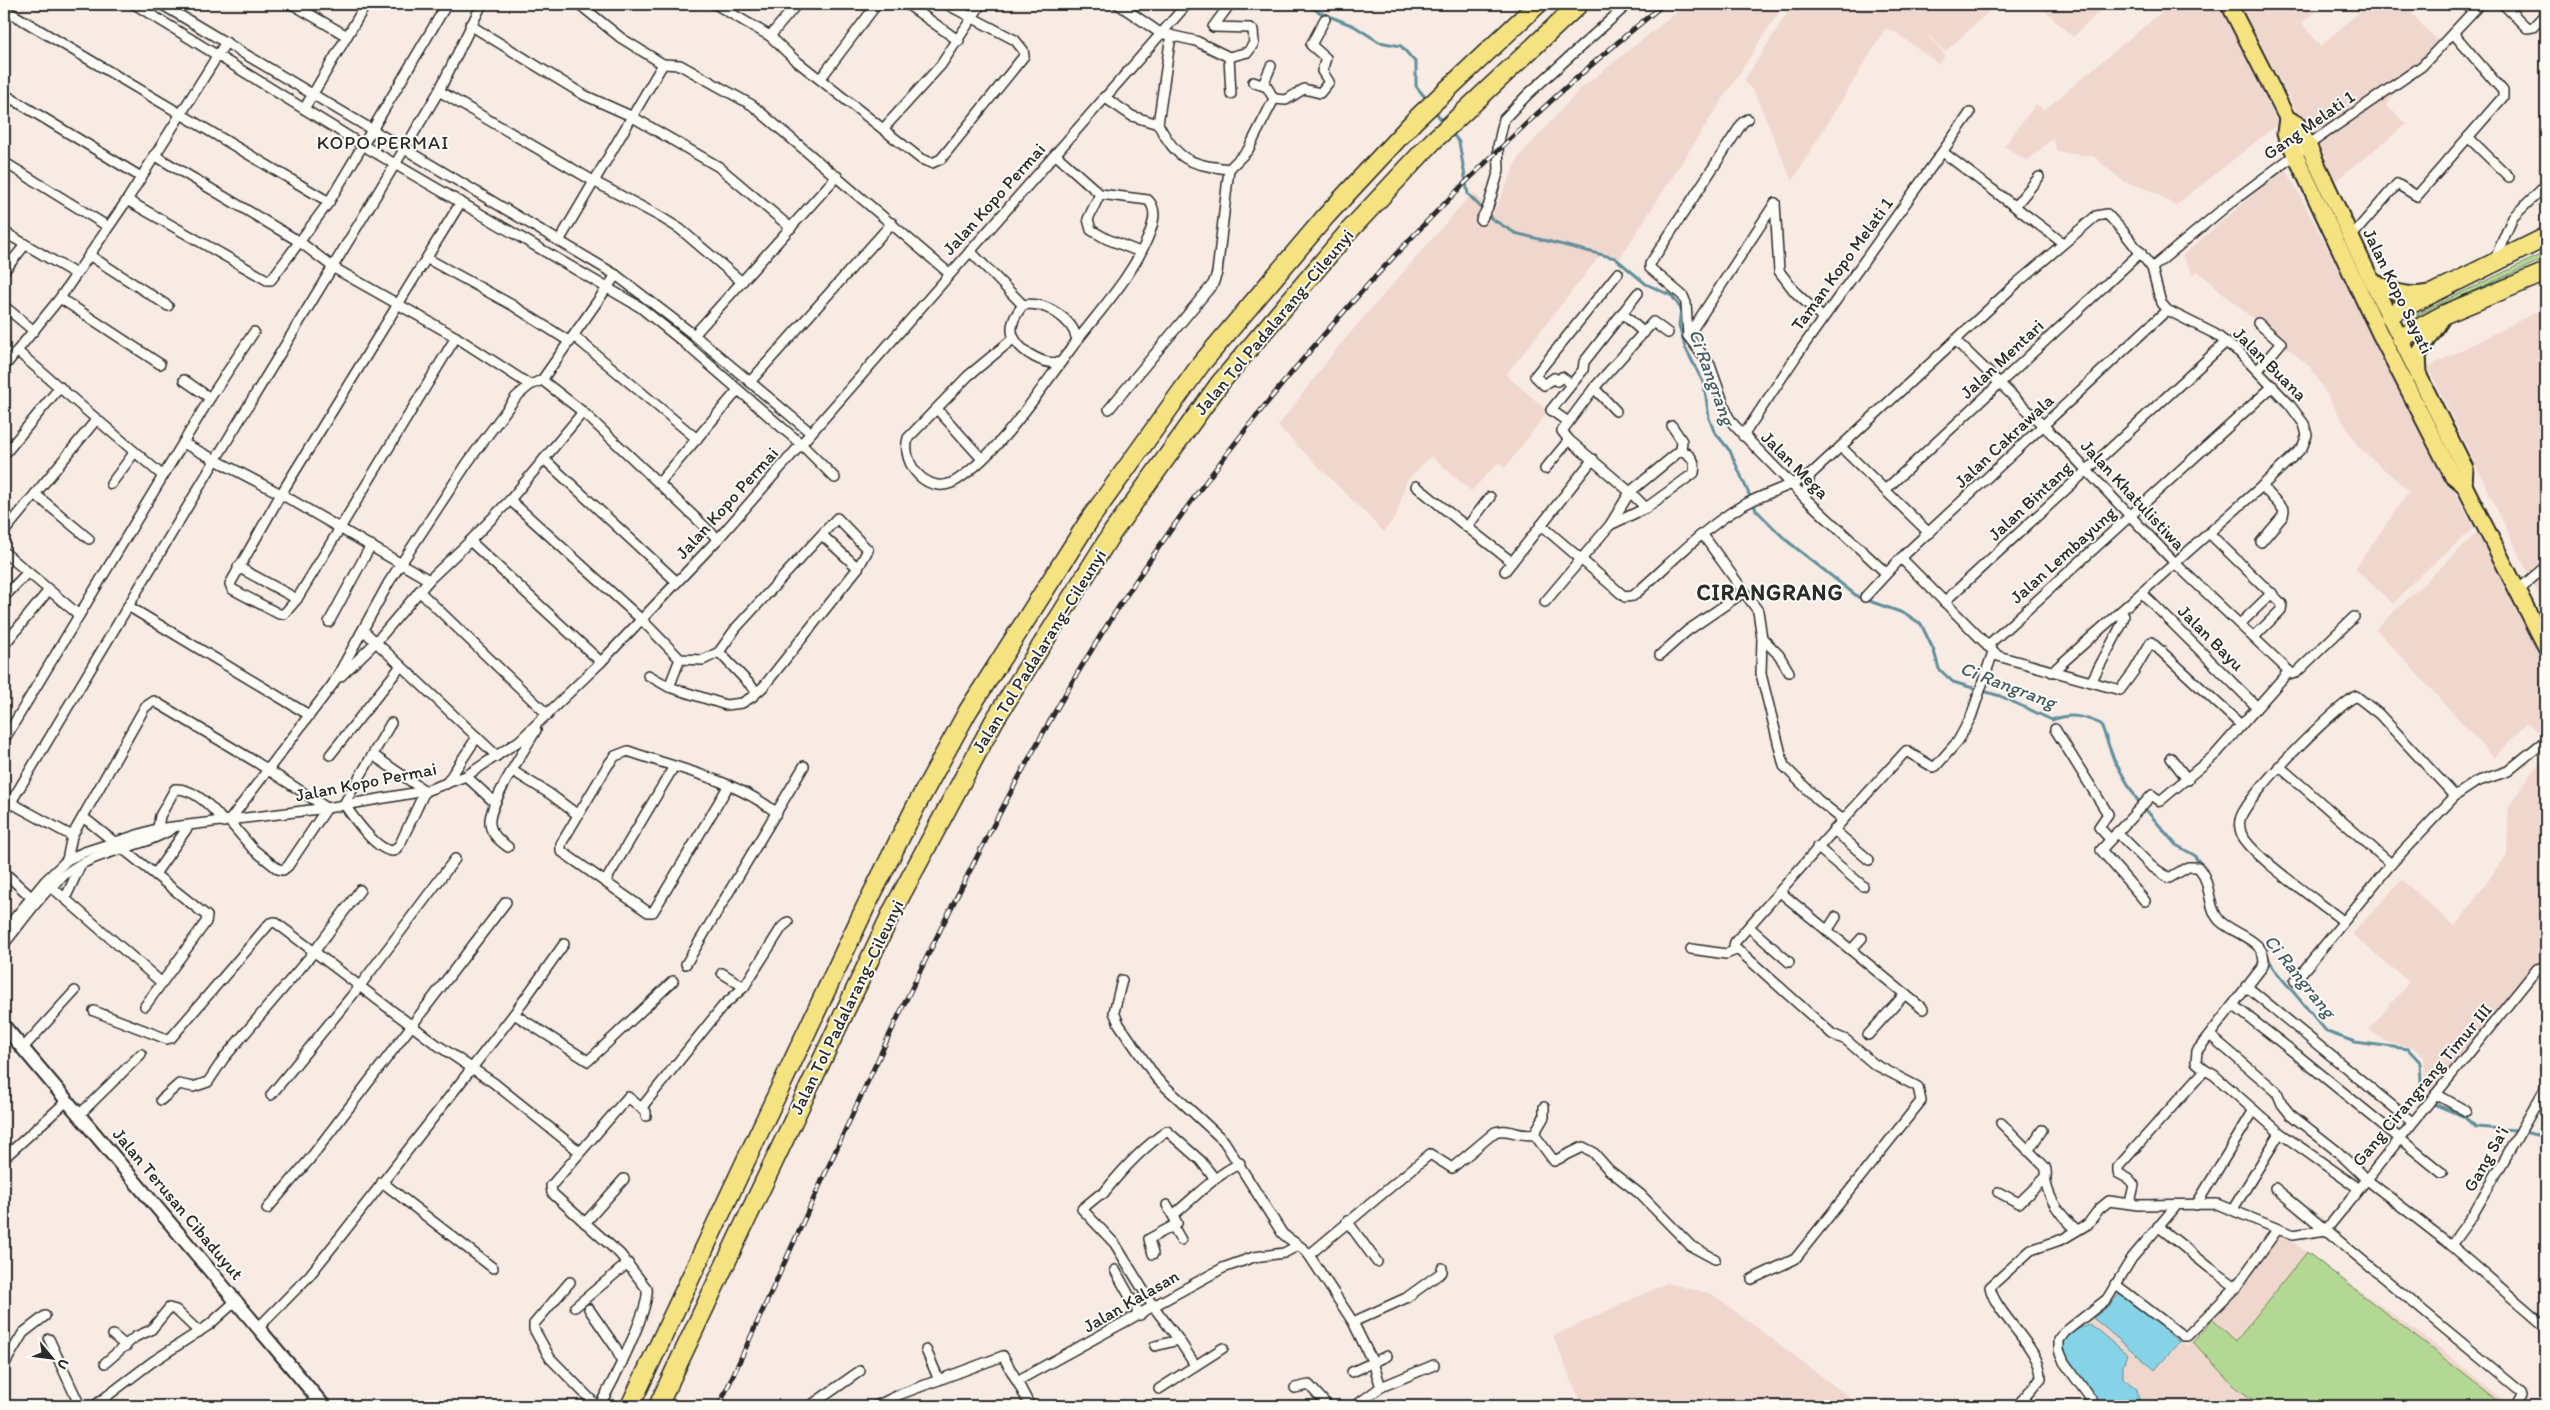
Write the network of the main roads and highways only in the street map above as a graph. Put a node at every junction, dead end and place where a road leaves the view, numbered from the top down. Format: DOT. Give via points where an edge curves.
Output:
graph roads {
  1 [pos="1538,4"];
  2 [pos="1579,4"];
  3 [pos="2229,4"];
  4 [pos="2287,118"];
  5 [pos="2546,237"];
  6 [pos="2546,272"];
  7 [pos="2371,280"];
  8 [pos="2441,291"];
  9 [pos="2445,314"];
  10 [pos="2382,319"];
  11 [pos="2394,341"];
  12 [pos="2421,381"];
  13 [pos="2464,485"];
  14 [pos="2546,647"];
  15 [pos="5,1031"];
  16 [pos="321,1402"];
  17 [pos="630,1406"];
  18 [pos="658,1406"];
  1 -- 17 [label="highway, Jalan Tol Padalarang–Cileunyi" via="1415,120 1326,216 1201,364 1090,518 968,711 916,806"];
  2 -- 18 [label="highway, Jalan Tol Padalarang–Cileunyi" via="1433,141 1348,232 1220,383 1112,533 994,721 893,910"];
  3 -- 4 [label="main road, Jalan Kopo Sayati"];
  4 -- 7 [label="main road, Jalan Kopo Sayati" via="2297,124 2308,145"];
  4 -- 10 [label="main road, Jalan Kopo Sayati" via="2285,133"];
  5 -- 8 [label="highway"];
  6 -- 9 [label="highway"];
  7 -- 8 [label="main road" via="2401,295"];
  7 -- 10 [label="main road, Jalan Kopo Sayati"];
  8 -- 10 [label="highway"];
  9 -- 11 [label="highway"];
  9 -- 12 [label="main road" via="2418,355"];
  10 -- 11 [label="main road, Jalan Kopo Sayati"];
  11 -- 12 [label="main road, Jalan Kopo Sayati"];
  11 -- 13 [label="main road, Jalan Kopo Sayati" via="2452,475"];
  12 -- 13 [label="main road, Jalan Kopo Sayati" via="2465,468"];
  13 -- 14 [label="main road, Jalan Kopo Sayati"];
  15 -- 16 [label="main road, Jalan Terusan Cibaduyut" via="24,1048"];
}
